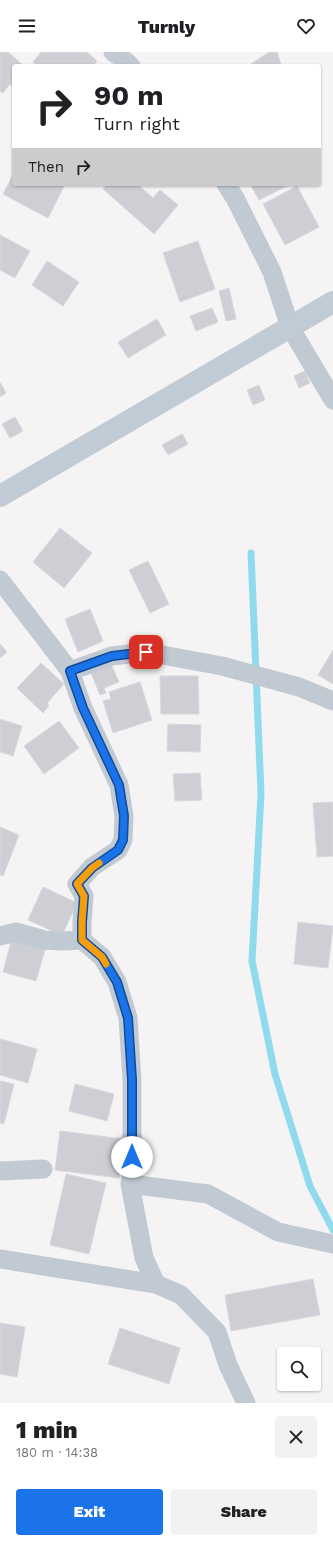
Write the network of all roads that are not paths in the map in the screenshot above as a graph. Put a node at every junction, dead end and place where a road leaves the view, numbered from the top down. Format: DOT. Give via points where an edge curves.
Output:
graph roads {
  1 [pos="113,52"];
  2 [pos="128,64"];
  3 [pos="227,186"];
  4 [pos="333,302"];
  5 [pos="290,327"];
  6 [pos="333,400"];
  7 [pos="0,496"];
  8 [pos="0,580"];
  9 [pos="70,671"];
  10 [pos="333,701"];
  11 [pos="0,936"];
  12 [pos="82,940"];
  13 [pos="44,1169"];
  14 [pos="0,1171"];
  15 [pos="130,1184"];
  16 [pos="333,1244"];
  17 [pos="0,1259"];
  18 [pos="156,1284"];
  19 [pos="246,1403"];
  1 -- 2 [label="street"];
  3 -- 5 [label="street" via="272,272"];
  4 -- 5 [label="main road"];
  5 -- 6 [label="street"];
  5 -- 7 [label="main road"];
  8 -- 9 [label="street"];
  9 -- 10 [label="street" via="112,656 146,652 222,666 299,687"];
  9 -- 12 [label="street" via="83,708 119,785 124,816 123,840 118,850 92,868 77,884 84,896"];
  11 -- 12 [label="street" via="16,932 44,940"];
  12 -- 15 [label="street" via="102,957 117,982 128,1018 132,1080"];
  13 -- 14 [label="street"];
  15 -- 16 [label="street" via="208,1194 278,1232"];
  15 -- 18 [label="street" via="144,1258"];
  17 -- 18 [label="street"];
  18 -- 19 [label="street" via="181,1296 216,1332"];
}
